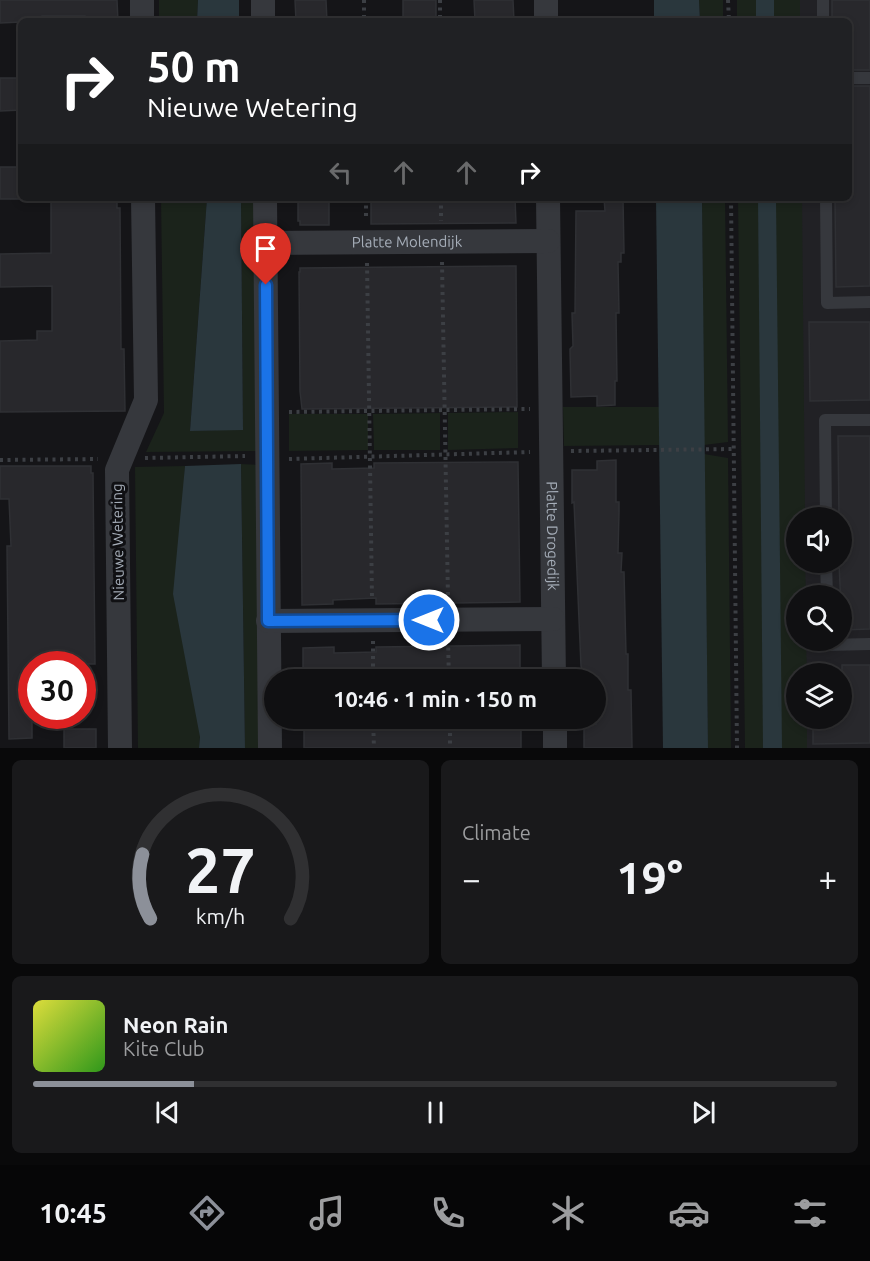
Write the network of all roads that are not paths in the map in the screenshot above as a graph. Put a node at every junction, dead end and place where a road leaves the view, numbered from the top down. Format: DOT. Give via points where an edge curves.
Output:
graph roads {
  1 [pos="142,0"];
  2 [pos="263,0"];
  3 [pos="546,0"];
  4 [pos="823,0"];
  5 [pos="142,18"];
  6 [pos="263,18"];
  7 [pos="546,18"];
  8 [pos="824,18"];
  9 [pos="852,78"];
  10 [pos="870,78"];
  11 [pos="143,201"];
  12 [pos="265,201"];
  13 [pos="548,201"];
  14 [pos="826,201"];
  15 [pos="548,241"];
  16 [pos="265,243"];
  17 [pos="870,302"];
  18 [pos="870,420"];
  19 [pos="826,507"];
  20 [pos="553,619"];
  21 [pos="268,621"];
  22 [pos="852,644"];
  23 [pos="870,644"];
  24 [pos="554,669"];
  25 [pos="555,729"];
  26 [pos="120,748"];
  27 [pos="270,748"];
  28 [pos="555,748"];
  1 -- 5 [label="street"];
  2 -- 6 [label="street"];
  3 -- 7 [label="street"];
  4 -- 8 [label="lane"];
  9 -- 10 [label="lane"];
  11 -- 26 [label="street, Nieuwe Wetering" via="146,400 117,470"];
  12 -- 16 [label="street"];
  13 -- 15 [label="street"];
  14 -- 17 [label="lane" via="827,303"];
  15 -- 16 [label="street, Platte Molendijk"];
  15 -- 20 [label="street, Platte Drogedijk"];
  16 -- 21 [label="street"];
  18 -- 19 [label="lane" via="825,420"];
  20 -- 21 [label="street"];
  20 -- 24 [label="street, Platte Drogedijk"];
  21 -- 27 [label="street"];
  22 -- 23 [label="lane"];
  25 -- 28 [label="street"];
}
